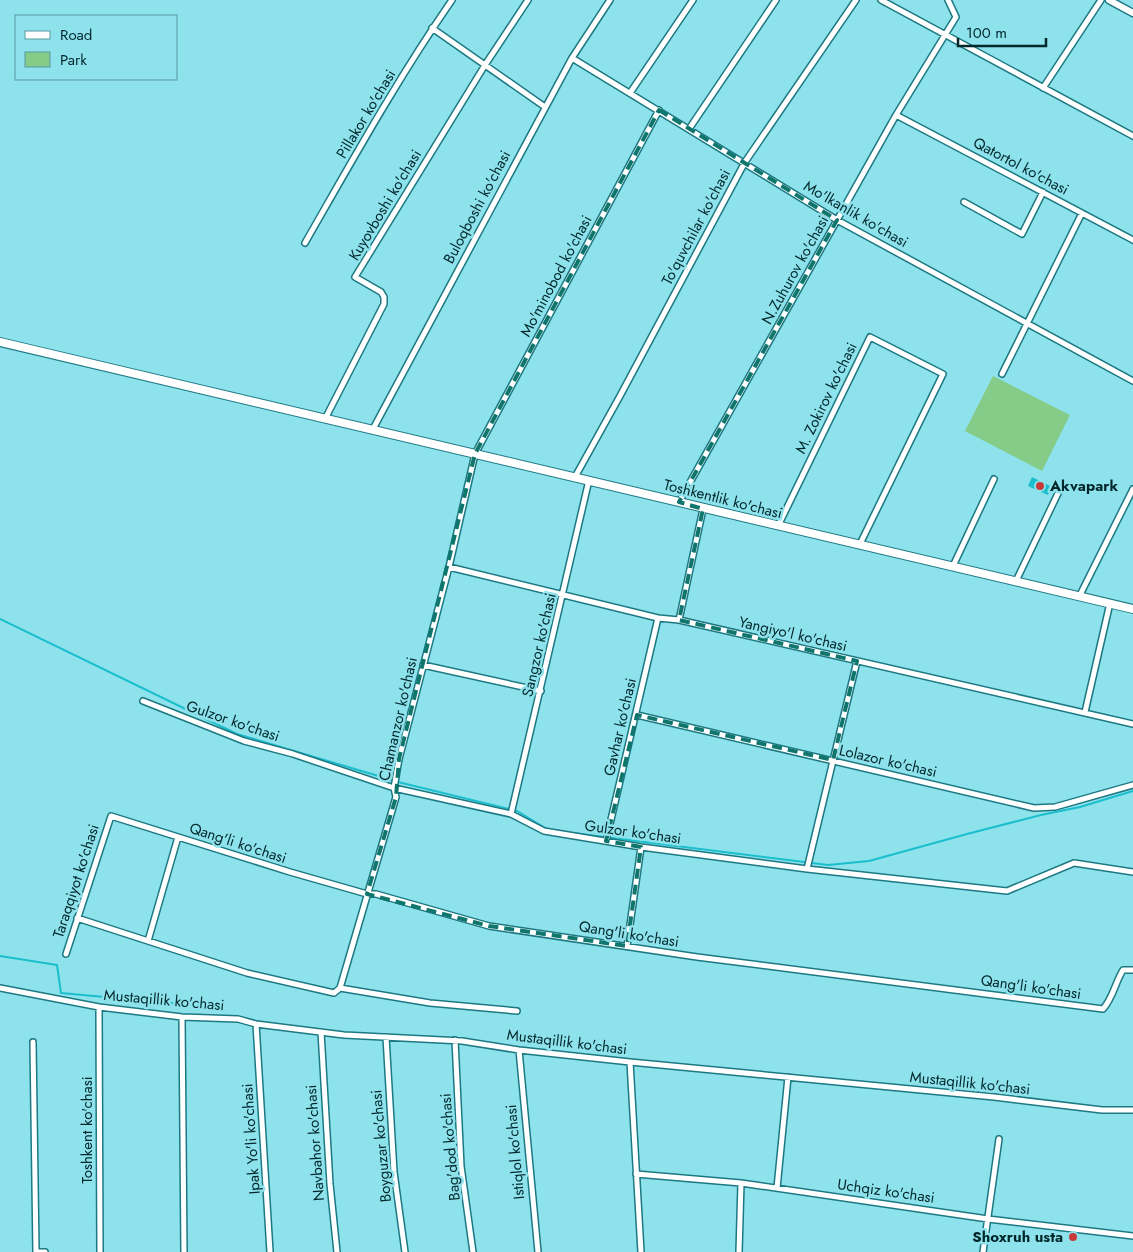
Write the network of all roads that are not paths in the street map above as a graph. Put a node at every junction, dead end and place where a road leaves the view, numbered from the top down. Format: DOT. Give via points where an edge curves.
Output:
graph roads {
  1 [pos="452,0"];
  2 [pos="528,0"];
  3 [pos="610,0"];
  4 [pos="693,0"];
  5 [pos="776,0"];
  6 [pos="856,0"];
  7 [pos="880,0"];
  8 [pos="948,0"];
  9 [pos="1101,0"];
  10 [pos="1109,0"];
  11 [pos="1133,12"];
  12 [pos="432,28"];
  13 [pos="944,35"];
  14 [pos="572,58"];
  15 [pos="485,65"];
  16 [pos="1043,88"];
  17 [pos="630,93"];
  18 [pos="545,107"];
  19 [pos="659,110"];
  20 [pos="896,115"];
  21 [pos="689,129"];
  22 [pos="1133,136"];
  23 [pos="745,162"];
  24 [pos="1043,192"];
  25 [pos="964,202"];
  26 [pos="1082,213"];
  27 [pos="837,220"];
  28 [pos="1133,240"];
  29 [pos="305,242"];
  30 [pos="1028,324"];
  31 [pos="0,342"];
  32 [pos="1002,374"];
  33 [pos="1133,381"];
  34 [pos="325,419"];
  35 [pos="373,429"];
  36 [pos="475,454"];
  37 [pos="574,477"];
  38 [pos="994,479"];
  39 [pos="589,480"];
  40 [pos="1062,485"];
  41 [pos="1133,489"];
  42 [pos="679,502"];
  43 [pos="703,508"];
  44 [pos="778,526"];
  45 [pos="860,544"];
  46 [pos="954,566"];
  47 [pos="449,567"];
  48 [pos="1016,581"];
  49 [pos="1080,595"];
  50 [pos="563,596"];
  51 [pos="1110,603"];
  52 [pos="1133,608"];
  53 [pos="658,618"];
  54 [pos="679,620"];
  55 [pos="857,661"];
  56 [pos="423,665"];
  57 [pos="541,691"];
  58 [pos="142,701"];
  59 [pos="1085,712"];
  60 [pos="637,715"];
  61 [pos="1133,724"];
  62 [pos="832,760"];
  63 [pos="1133,785"];
  64 [pos="394,788"];
  65 [pos="511,814"];
  66 [pos="111,816"];
  67 [pos="178,837"];
  68 [pos="606,841"];
  69 [pos="642,847"];
  70 [pos="807,869"];
  71 [pos="1133,872"];
  72 [pos="367,894"];
  73 [pos="77,918"];
  74 [pos="148,941"];
  75 [pos="627,946"];
  76 [pos="66,954"];
  77 [pos="1133,970"];
  78 [pos="0,988"];
  79 [pos="340,988"];
  80 [pos="99,1007"];
  81 [pos="517,1011"];
  82 [pos="182,1017"];
  83 [pos="256,1024"];
  84 [pos="321,1032"];
  85 [pos="386,1037"];
  86 [pos="455,1040"];
  87 [pos="33,1042"];
  88 [pos="519,1050"];
  89 [pos="630,1062"];
  90 [pos="788,1077"];
  91 [pos="1133,1110"];
  92 [pos="1000,1139"];
  93 [pos="636,1174"];
  94 [pos="741,1184"];
  95 [pos="777,1188"];
  96 [pos="988,1219"];
  97 [pos="1133,1236"];
  98 [pos="36,1252"];
  99 [pos="44,1252"];
  100 [pos="100,1252"];
  101 [pos="184,1252"];
  102 [pos="270,1252"];
  103 [pos="337,1252"];
  104 [pos="405,1252"];
  105 [pos="474,1252"];
  106 [pos="538,1252"];
  107 [pos="641,1252"];
  108 [pos="739,1252"];
  109 [pos="983,1252"];
  1 -- 12 [label="street, Pillakor ko'chasi"];
  2 -- 15 [label="street, Kuyovboshi ko'chasi"];
  3 -- 14 [label="street, Buloqboshi ko'chasi"];
  4 -- 17 [label="street"];
  5 -- 21 [label="street"];
  6 -- 23 [label="street, To'quvchilar ko'chasi"];
  7 -- 13 [label="street"];
  8 -- 13 [label="street, N.Zuhurov ko'chasi" via="956,17"];
  9 -- 16 [label="street"];
  10 -- 11 [label="street"];
  12 -- 15 [label="street"];
  12 -- 29 [label="street, Pillakor ko'chasi"];
  13 -- 16 [label="street"];
  13 -- 20 [label="street, N.Zuhurov ko'chasi"];
  14 -- 17 [label="street, Mo'lkanlik ko'chasi"];
  14 -- 18 [label="street, Buloqboshi ko'chasi"];
  15 -- 18 [label="street"];
  15 -- 34 [label="street, Kuyovboshi ko'chasi" via="355,277 380,292 384,304"];
  16 -- 22 [label="street"];
  17 -- 19 [label="street, Mo'lkanlik ko'chasi"];
  18 -- 35 [label="street, Buloqboshi ko'chasi"];
  19 -- 21 [label="street, Mo'lkanlik ko'chasi"];
  19 -- 36 [label="street, Mo'minobod ko'chasi"];
  20 -- 24 [label="street, Qatortol ko'chasi"];
  20 -- 27 [label="street, N.Zuhurov ko'chasi"];
  21 -- 23 [label="street, Mo'lkanlik ko'chasi"];
  23 -- 27 [label="street, Mo'lkanlik ko'chasi"];
  23 -- 37 [label="street, To'quvchilar ko'chasi"];
  24 -- 25 [label="street" via="1022,234"];
  24 -- 26 [label="street, Qatortol ko'chasi"];
  26 -- 28 [label="street, Qatortol ko'chasi"];
  26 -- 30 [label="street"];
  27 -- 30 [label="street, Mo'lkanlik ko'chasi"];
  27 -- 42 [label="street, N.Zuhurov ko'chasi"];
  30 -- 32 [label="street"];
  30 -- 33 [label="street, Mo'lkanlik ko'chasi"];
  31 -- 34 [label="main road, Toshkentlik ko'chasi"];
  34 -- 35 [label="main road, Toshkentlik ko'chasi"];
  35 -- 36 [label="main road, Toshkentlik ko'chasi"];
  36 -- 37 [label="main road, Toshkentlik ko'chasi"];
  36 -- 47 [label="street, Chamanzor ko'chasi"];
  37 -- 39 [label="main road, Toshkentlik ko'chasi"];
  38 -- 46 [label="street"];
  39 -- 42 [label="main road, Toshkentlik ko'chasi"];
  39 -- 50 [label="street, Sangzor ko'chasi"];
  40 -- 48 [label="street"];
  41 -- 49 [label="street"];
  42 -- 43 [label="main road, Toshkentlik ko'chasi"];
  43 -- 44 [label="main road, Toshkentlik ko'chasi"];
  43 -- 54 [label="street"];
  44 -- 45 [label="main road, Toshkentlik ko'chasi"];
  44 -- 45 [label="street, M. Zokirov ko'chasi" via="870,337 943,374"];
  45 -- 46 [label="main road, Toshkentlik ko'chasi"];
  46 -- 48 [label="main road, Toshkentlik ko'chasi"];
  47 -- 50 [label="street, Yangiyo'l ko'chasi"];
  47 -- 56 [label="street, Chamanzor ko'chasi"];
  48 -- 49 [label="main road, Toshkentlik ko'chasi"];
  49 -- 51 [label="main road, Toshkentlik ko'chasi"];
  50 -- 53 [label="street, Yangiyo'l ko'chasi"];
  50 -- 57 [label="street, Sangzor ko'chasi"];
  51 -- 52 [label="main road, Toshkentlik ko'chasi"];
  51 -- 59 [label="street"];
  53 -- 54 [label="street, Yangiyo'l ko'chasi"];
  53 -- 60 [label="street, Gavhar ko'chasi"];
  54 -- 55 [label="street, Yangiyo'l ko'chasi"];
  55 -- 59 [label="street, Yangiyo'l ko'chasi"];
  55 -- 62 [label="street"];
  56 -- 57 [label="street"];
  56 -- 64 [label="street, Chamanzor ko'chasi"];
  57 -- 65 [label="street, Sangzor ko'chasi"];
  58 -- 64 [label="street, Gulzor ko'chasi" via="244,741"];
  59 -- 61 [label="street, Yangiyo'l ko'chasi"];
  60 -- 62 [label="street, Lolazor ko'chasi"];
  60 -- 68 [label="street, Gavhar ko'chasi"];
  62 -- 63 [label="street, Lolazor ko'chasi" via="1034,808 1055,807"];
  62 -- 70 [label="street"];
  64 -- 65 [label="street, Gulzor ko'chasi"];
  64 -- 72 [label="street, Chamanzor ko'chasi" via="396,797"];
  65 -- 68 [label="street, Gulzor ko'chasi" via="544,831"];
  66 -- 67 [label="street, Qang'li ko'chasi"];
  66 -- 73 [label="street, Taraqqiyot ko'chasi"];
  67 -- 72 [label="street, Qang'li ko'chasi"];
  67 -- 74 [label="street"];
  68 -- 69 [label="street, Gulzor ko'chasi"];
  69 -- 70 [label="street, Gulzor ko'chasi"];
  69 -- 75 [label="street"];
  70 -- 71 [label="street, Gulzor ko'chasi" via="1007,892 1074,863"];
  72 -- 75 [label="street, Qang'li ko'chasi" via="489,926"];
  72 -- 79 [label="street, Chamanzor ko'chasi"];
  73 -- 74 [label="street, Mustaqillik ko'chasi"];
  73 -- 76 [label="street, Taraqqiyot ko'chasi"];
  74 -- 79 [label="street, Mustaqillik ko'chasi" via="247,973 334,993"];
  75 -- 77 [label="street, Qang'li ko'chasi" via="1103,1009 1110,1001 1123,970"];
  78 -- 80 [label="street, Mustaqillik ko'chasi"];
  79 -- 81 [label="street, Mustaqillik ko'chasi" via="430,1003"];
  80 -- 82 [label="street, Mustaqillik ko'chasi"];
  80 -- 100 [label="street, Toshkent ko'chasi"];
  82 -- 83 [label="street, Mustaqillik ko'chasi" via="238,1019"];
  82 -- 101 [label="street"];
  83 -- 84 [label="street, Mustaqillik ko'chasi"];
  83 -- 102 [label="street, Ipak Yo'li ko'chasi"];
  84 -- 85 [label="street, Mustaqillik ko'chasi"];
  84 -- 103 [label="street, Navbahor ko'chasi"];
  85 -- 86 [label="street, Mustaqillik ko'chasi"];
  85 -- 104 [label="street, Boyguzar ko'chasi" via="394,1172"];
  86 -- 88 [label="street, Mustaqillik ko'chasi"];
  86 -- 105 [label="street, Bag'dod ko'chasi" via="461,1166"];
  87 -- 98 [label="street"];
  88 -- 89 [label="street, Mustaqillik ko'chasi"];
  88 -- 106 [label="street, Istiqlol ko'chasi"];
  89 -- 90 [label="street, Mustaqillik ko'chasi"];
  89 -- 93 [label="street"];
  90 -- 91 [label="street, Mustaqillik ko'chasi" via="1102,1110"];
  90 -- 95 [label="street"];
  92 -- 96 [label="street"];
  93 -- 94 [label="street, Uchqiz ko'chasi"];
  93 -- 107 [label="street"];
  94 -- 95 [label="street, Uchqiz ko'chasi"];
  94 -- 108 [label="street"];
  95 -- 96 [label="street, Uchqiz ko'chasi"];
  96 -- 97 [label="street, Uchqiz ko'chasi"];
  96 -- 109 [label="street"];
  98 -- 99 [label="street"];
}
